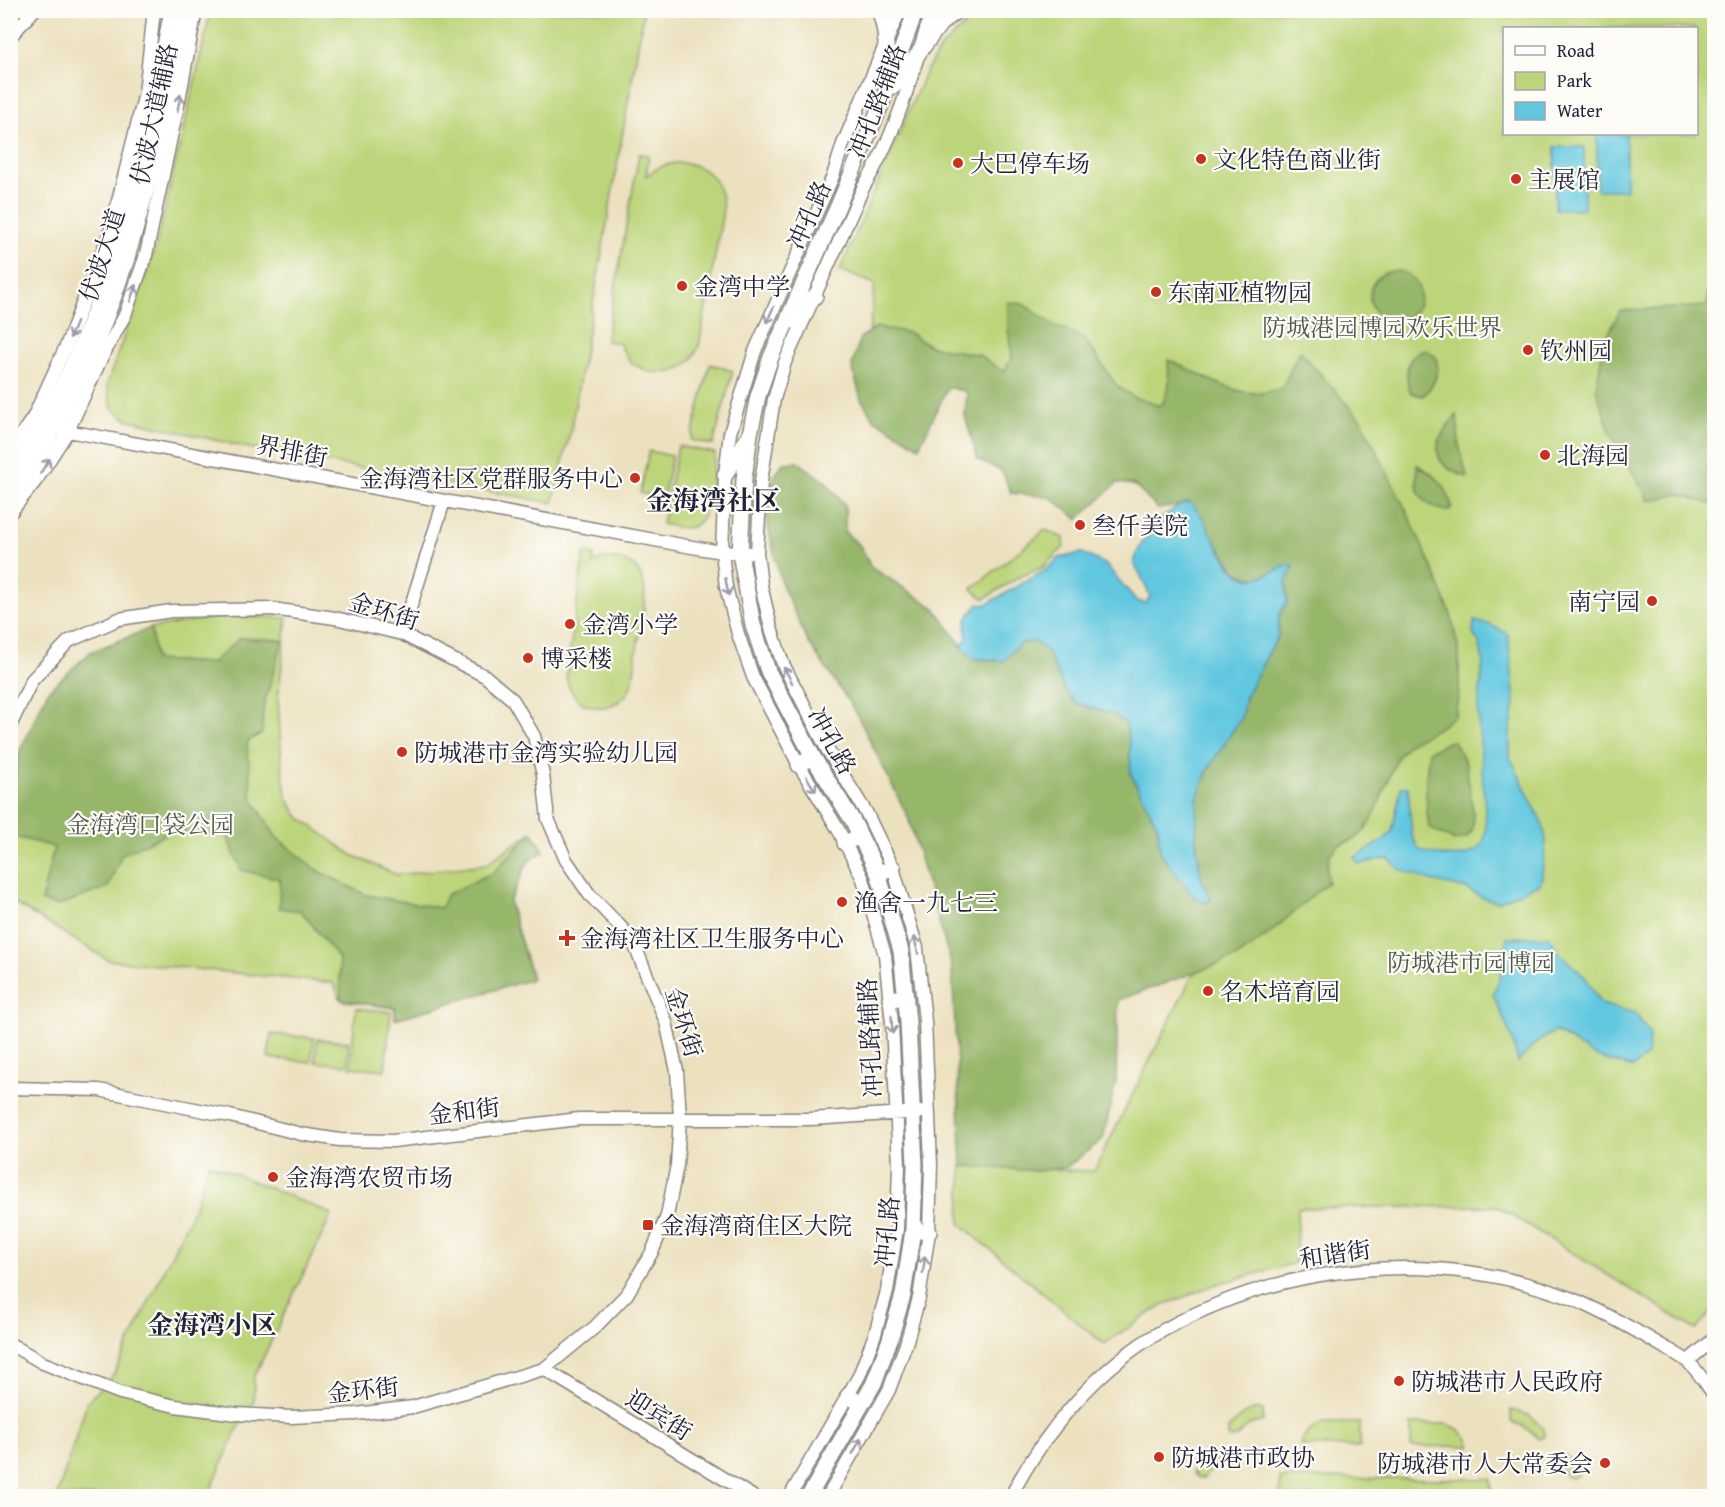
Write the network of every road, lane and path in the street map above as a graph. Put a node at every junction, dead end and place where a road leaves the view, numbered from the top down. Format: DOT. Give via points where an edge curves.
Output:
graph roads {
  1 [pos="34,10"];
  2 [pos="154,10"];
  3 [pos="172,10"];
  4 [pos="184,10"];
  5 [pos="196,10"];
  6 [pos="879,10"];
  7 [pos="900,10"];
  8 [pos="916,10"];
  9 [pos="932,10"];
  10 [pos="957,10"];
  11 [pos="10,37"];
  12 [pos="887,42"];
  13 [pos="921,48"];
  14 [pos="181,57"];
  15 [pos="883,100"];
  16 [pos="815,296"];
  17 [pos="783,329"];
  18 [pos="51,425"];
  19 [pos="750,434"];
  20 [pos="10,452"];
  21 [pos="10,474"];
  22 [pos="725,475"];
  23 [pos="10,494"];
  24 [pos="444,501"];
  25 [pos="10,513"];
  26 [pos="722,552"];
  27 [pos="740,553"];
  28 [pos="758,553"];
  29 [pos="402,634"];
  30 [pos="10,726"];
  31 [pos="813,757"];
  32 [pos="799,765"];
  33 [pos="860,836"];
  34 [pos="845,843"];
  35 [pos="894,868"];
  36 [pos="878,873"];
  37 [pos="906,997"];
  38 [pos="890,999"];
  39 [pos="10,1088"];
  40 [pos="911,1112"];
  41 [pos="927,1112"];
  42 [pos="895,1113"];
  43 [pos="681,1118"];
  44 [pos="913,1230"];
  45 [pos="929,1232"];
  46 [pos="1714,1339"];
  47 [pos="10,1344"];
  48 [pos="1688,1361"];
  49 [pos="544,1369"];
  50 [pos="1714,1395"];
  51 [pos="848,1396"];
  52 [pos="862,1404"];
  53 [pos="752,1497"];
  54 [pos="790,1497"];
  55 [pos="809,1497"];
  56 [pos="828,1497"];
  57 [pos="1011,1497"];
  1 -- 11 [label="street"];
  2 -- 18 [label="street, 伏波大道辅路, one-way" via="145,93 111,229 67,344"];
  3 -- 18 [label="main road, 伏波大道" via="123,232"];
  4 -- 14 [label="main road, 伏波大道"];
  5 -- 14 [label="street, 伏波大道辅路"];
  6 -- 12 [label="main road"];
  7 -- 12 [label="street, 冲孔路辅路"];
  8 -- 15 [label="main road, 冲孔路"];
  9 -- 13 [label="street, 冲孔路辅路"];
  10 -- 13 [label="main road"];
  12 -- 15 [label="main road"];
  12 -- 22 [label="street, 冲孔路辅路, one-way" via="755,351 730,433"];
  13 -- 15 [label="main road"];
  13 -- 16 [label="street, 冲孔路辅路" via="879,163 863,188"];
  18 -- 14 [label="main road, 伏波大道, one-way" via="106,315 134,236"];
  15 -- 17 [label="main road, 冲孔路"];
  16 -- 17 [label="main road"];
  16 -- 28 [label="street, 冲孔路辅路" via="785,362 774,399 761,480"];
  17 -- 19 [label="main road, 冲孔路" via="758,396"];
  18 -- 20 [label="street, 伏波大道辅路"];
  18 -- 21 [label="main road, 伏波大道"];
  18 -- 23 [label="main road, 伏波大道"];
  18 -- 24 [label="street, 界排街"];
  25 -- 18 [label="street, 伏波大道辅路, one-way" via="37,479"];
  19 -- 22 [label="main road"];
  19 -- 27 [label="main road, 冲孔路"];
  22 -- 26 [label="street, 冲孔路辅路"];
  24 -- 26 [label="street, 界排街"];
  24 -- 29 [label="street"];
  26 -- 27 [label="street, 界排街"];
  26 -- 32 [label="street, 冲孔路辅路, one-way" via="726,587 753,677"];
  27 -- 28 [label="street, 界排街"];
  27 -- 31 [label="main road, 冲孔路" via="753,625 768,670"];
  35 -- 28 [label="street, 冲孔路辅路, one-way" via="783,664 761,585"];
  29 -- 30 [label="street, 金环街" via="335,618 272,609 171,611 119,620 69,641 32,680"];
  29 -- 43 [label="street, 金环街" via="485,676 513,700 534,736 548,819 566,860 589,894 632,939 666,1022 677,1071"];
  31 -- 32 [label="main road"];
  31 -- 33 [label="main road, 冲孔路"];
  32 -- 34 [label="street, 冲孔路辅路, one-way"];
  33 -- 34 [label="main road"];
  33 -- 36 [label="main road, 冲孔路"];
  34 -- 38 [label="street, 冲孔路辅路" via="863,879 882,944"];
  35 -- 36 [label="main road"];
  41 -- 35 [label="street, 冲孔路辅路, one-way" via="925,1020 917,948"];
  36 -- 37 [label="main road, 冲孔路" via="901,951"];
  37 -- 38 [label="main road"];
  37 -- 40 [label="main road, 冲孔路"];
  38 -- 42 [label="street, 冲孔路辅路, one-way"];
  39 -- 43 [label="street, 金和街" via="99,1090 340,1140 393,1141 579,1119"];
  40 -- 41 [label="street, 金和街"];
  40 -- 42 [label="street, 金和街"];
  40 -- 44 [label="main road, 冲孔路" via="915,1165"];
  41 -- 45 [label="street, 冲孔路辅路" via="931,1165"];
  42 -- 43 [label="street, 金和街" via="810,1119"];
  42 -- 51 [label="street, 冲孔路辅路" via="897,1229 888,1291 875,1334"];
  43 -- 49 [label="street, 金环街" via="667,1216 652,1252 627,1294 595,1327"];
  44 -- 45 [label="main road"];
  44 -- 52 [label="main road, 冲孔路" via="897,1317 874,1383"];
  56 -- 45 [label="street, 冲孔路辅路, one-way" via="889,1390 919,1298"];
  46 -- 48 [label="street"];
  47 -- 49 [label="street, 金环街" via="43,1363 120,1393 175,1406 291,1417 413,1407"];
  48 -- 50 [label="street, 和谐街"];
  48 -- 57 [label="street, 和谐街" via="1584,1304 1499,1277 1412,1268 1356,1269 1309,1277 1216,1304 1160,1332 1128,1355 1081,1395 1051,1431"];
  49 -- 53 [label="street, 迎宾街"];
  51 -- 52 [label="main road"];
  51 -- 54 [label="street, 冲孔路辅路"];
  52 -- 55 [label="main road, 冲孔路"];
}
